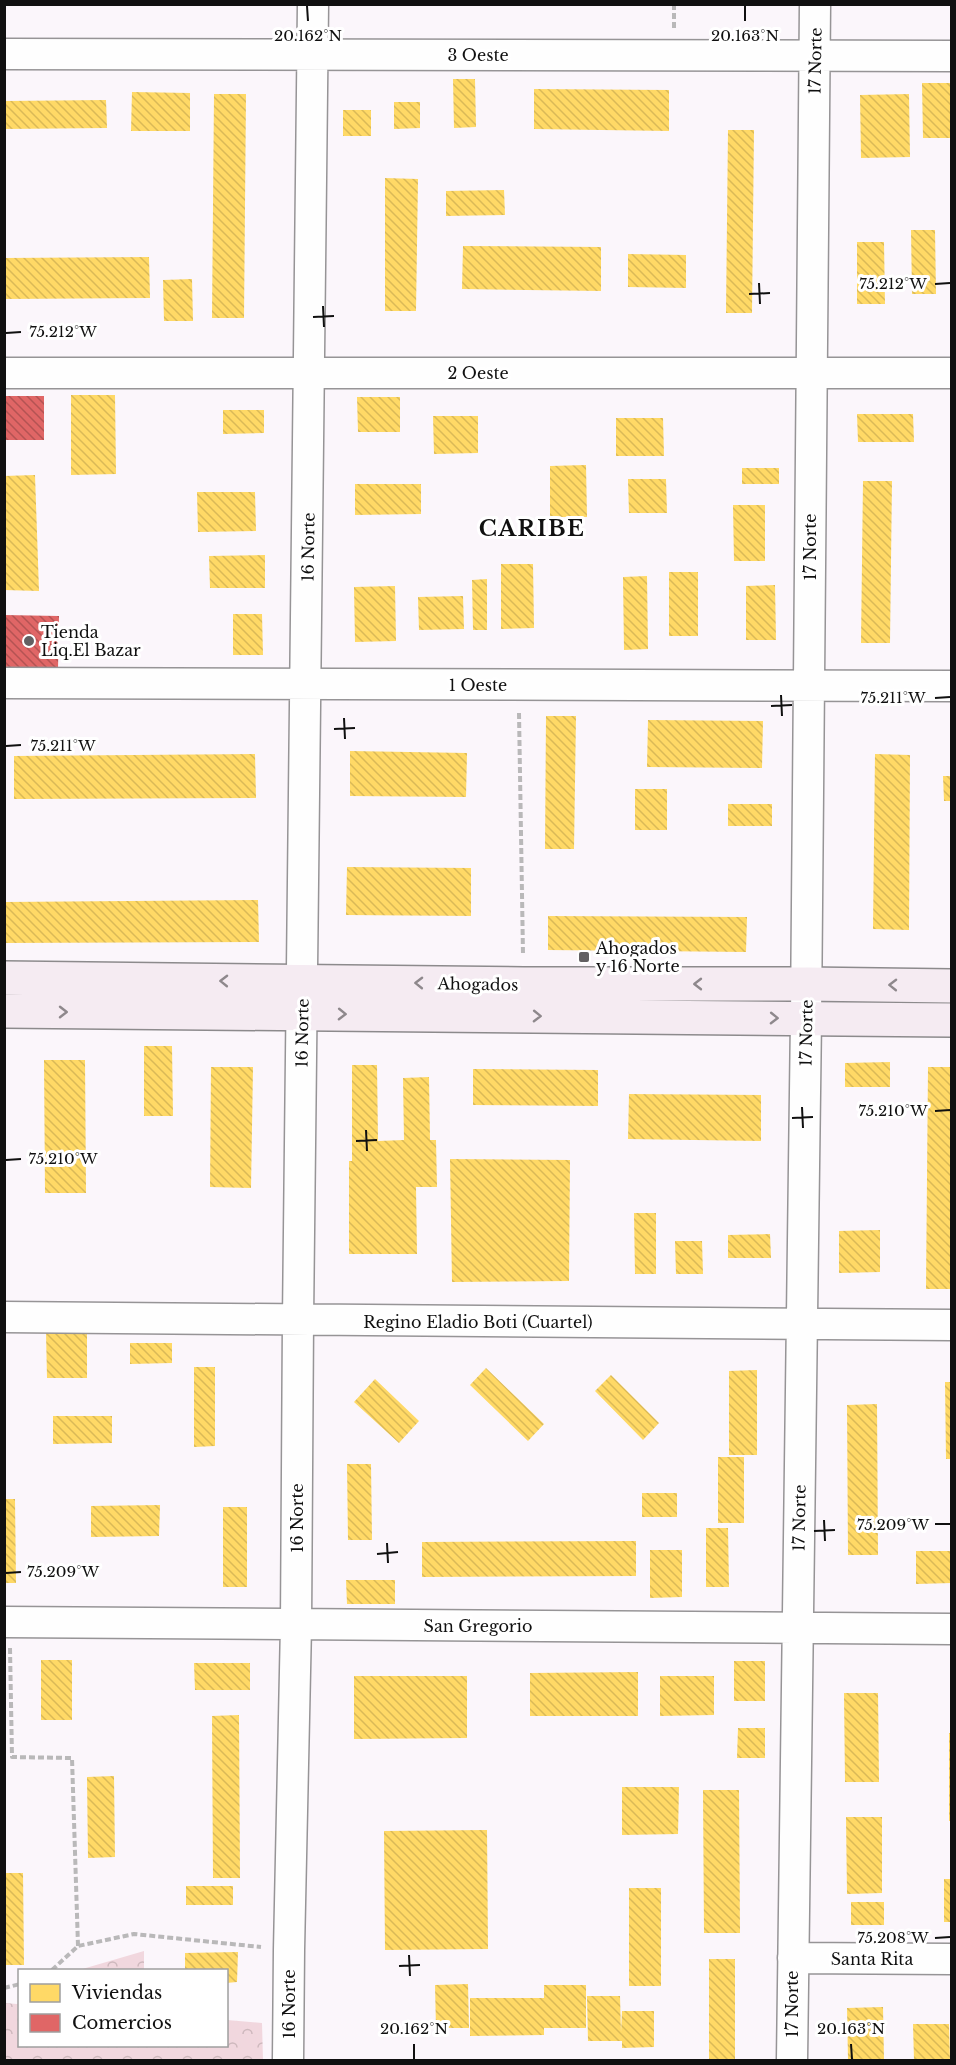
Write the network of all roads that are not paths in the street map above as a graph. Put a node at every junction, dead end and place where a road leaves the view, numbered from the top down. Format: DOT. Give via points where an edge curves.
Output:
graph roads {
  1 [pos="313,4"];
  2 [pos="815,4"];
  3 [pos="4,54"];
  4 [pos="313,55"];
  5 [pos="815,56"];
  6 [pos="951,56"];
  7 [pos="4,373"];
  8 [pos="309,373"];
  9 [pos="812,373"];
  10 [pos="951,374"];
  11 [pos="4,683"];
  12 [pos="306,684"];
  13 [pos="810,686"];
  14 [pos="951,686"];
  15 [pos="4,978"];
  16 [pos="806,984"];
  17 [pos="951,986"];
  18 [pos="302,998"];
  19 [pos="4,1011"];
  20 [pos="806,1018"];
  21 [pos="951,1020"];
  22 [pos="4,1317"];
  23 [pos="298,1320"];
  24 [pos="802,1324"];
  25 [pos="951,1325"];
  26 [pos="7,1622"];
  27 [pos="296,1625"];
  28 [pos="797,1628"];
  29 [pos="951,1629"];
  30 [pos="793,1958"];
  31 [pos="951,1959"];
  32 [pos="288,2061"];
  33 [pos="792,2061"];
  1 -- 4 [label="street, 16 Norte"];
  2 -- 5 [label="street, 17 Norte"];
  3 -- 4 [label="street, 3 Oeste"];
  4 -- 5 [label="street, 3 Oeste"];
  4 -- 8 [label="street, 16 Norte"];
  5 -- 6 [label="street, 3 Oeste"];
  5 -- 9 [label="street, 17 Norte"];
  7 -- 8 [label="street, 2 Oeste"];
  8 -- 9 [label="street, 2 Oeste"];
  8 -- 12 [label="street, 16 Norte"];
  9 -- 10 [label="street, 2 Oeste"];
  9 -- 13 [label="street, 17 Norte"];
  11 -- 12 [label="street, 1 Oeste"];
  12 -- 13 [label="street, 1 Oeste"];
  12 -- 18 [label="street, 16 Norte"];
  13 -- 14 [label="street, 1 Oeste"];
  13 -- 16 [label="street, 17 Norte"];
  18 -- 15 [label="main road, Ahogados, one-way"];
  17 -- 16 [label="main road, Ahogados, one-way"];
  16 -- 18 [label="main road, Ahogados, one-way" via="524,984"];
  16 -- 20 [label="street, 17 Norte"];
  19 -- 18 [label="main road, Ahogados, one-way"];
  18 -- 20 [label="main road, Ahogados, one-way"];
  18 -- 23 [label="street, 16 Norte"];
  20 -- 21 [label="main road, Ahogados"];
  20 -- 24 [label="street, 17 Norte"];
  22 -- 23 [label="street, Regino Eladio Boti (Cuartel)"];
  23 -- 24 [label="street, Regino Eladio Boti (Cuartel)"];
  23 -- 27 [label="street, 16 Norte"];
  24 -- 25 [label="street, Regino Eladio Boti (Cuartel)"];
  24 -- 28 [label="street, 17 Norte"];
  26 -- 27 [label="street, San Gregorio"];
  27 -- 28 [label="street, San Gregorio"];
  27 -- 32 [label="street, 16 Norte"];
  28 -- 29 [label="street, San Gregorio"];
  28 -- 30 [label="street, 17 Norte"];
  30 -- 31 [label="street, Santa Rita"];
  30 -- 33 [label="street, 17 Norte"];
}
